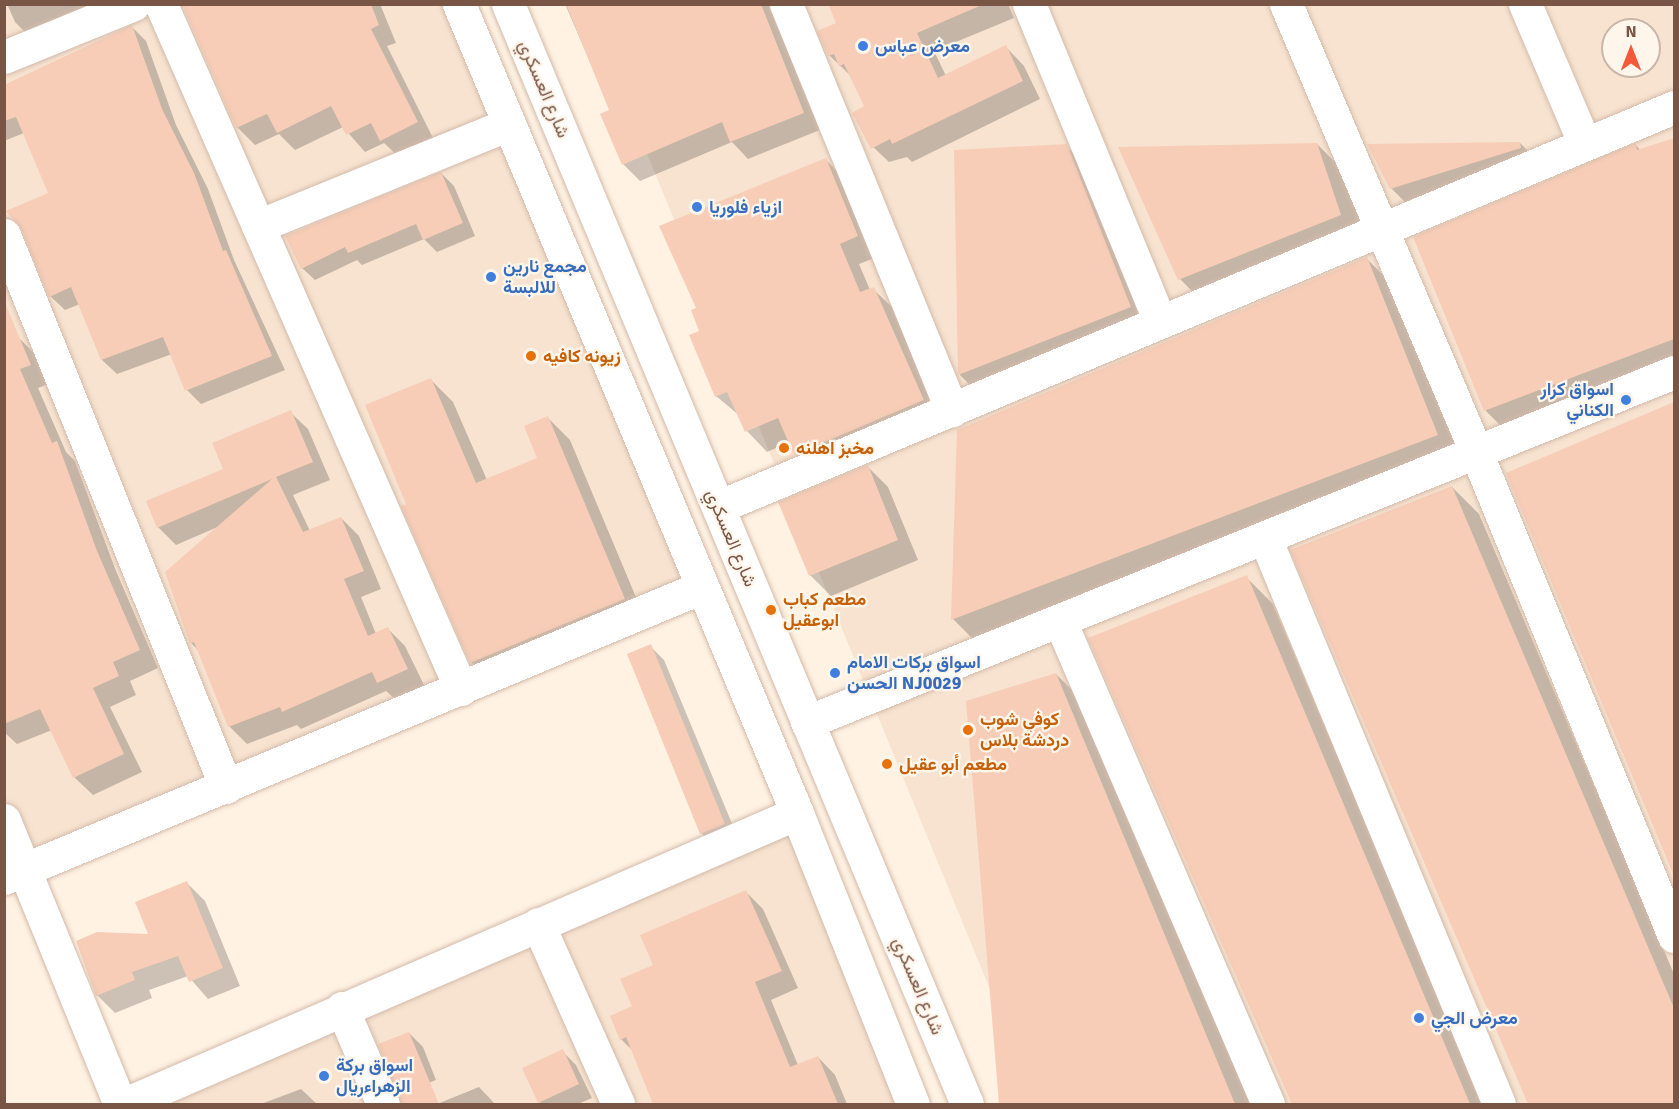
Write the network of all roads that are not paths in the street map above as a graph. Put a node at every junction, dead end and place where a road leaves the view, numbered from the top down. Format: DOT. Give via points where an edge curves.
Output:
graph roads {
  1 [pos="134,4"];
  2 [pos="161,4"];
  3 [pos="459,4"];
  4 [pos="508,4"];
  5 [pos="786,4"];
  6 [pos="1029,4"];
  7 [pos="1286,4"];
  8 [pos="1525,4"];
  9 [pos="526,46"];
  10 [pos="4,57"];
  11 [pos="482,59"];
  12 [pos="1674,107"];
  13 [pos="509,124"];
  14 [pos="1584,142"];
  15 [pos="258,226"];
  16 [pos="1379,227"];
  17 [pos="4,235"];
  18 [pos="1159,320"];
  19 [pos="1674,372"];
  20 [pos="952,410"];
  21 [pos="1476,452"];
  22 [pos="718,507"];
  23 [pos="1265,538"];
  24 [pos="702,587"];
  25 [pos="1060,621"];
  26 [pos="462,689"];
  27 [pos="807,722"];
  28 [pos="226,787"];
  29 [pos="797,813"];
  30 [pos="4,820"];
  31 [pos="15,874"];
  32 [pos="538,924"];
  33 [pos="1674,936"];
  34 [pos="342,1008"];
  35 [pos="120,1104"];
  36 [pos="125,1104"];
  37 [pos="383,1104"];
  38 [pos="618,1104"];
  39 [pos="913,1104"];
  40 [pos="967,1104"];
  41 [pos="1268,1104"];
  42 [pos="1499,1104"];
  1 -- 10 [label="street"];
  2 -- 15 [label="street"];
  3 -- 11 [label="street"];
  4 -- 9 [label="street, شارع العسكري"];
  5 -- 20 [label="street"];
  6 -- 18 [label="street"];
  7 -- 16 [label="street"];
  8 -- 14 [label="street"];
  9 -- 11 [label="street" via="509,42 493,45"];
  9 -- 22 [label="street, شارع العسكري"];
  11 -- 13 [label="street"];
  12 -- 14 [label="street"];
  13 -- 15 [label="street"];
  13 -- 24 [label="street"];
  14 -- 16 [label="street"];
  15 -- 26 [label="street"];
  16 -- 18 [label="street"];
  16 -- 21 [label="street"];
  17 -- 28 [label="street"];
  18 -- 20 [label="street"];
  19 -- 21 [label="street"];
  20 -- 22 [label="street"];
  21 -- 23 [label="street"];
  21 -- 33 [label="street"];
  22 -- 27 [label="street, شارع العسكري"];
  23 -- 25 [label="street"];
  23 -- 42 [label="street"];
  24 -- 26 [label="street"];
  24 -- 29 [label="street"];
  25 -- 27 [label="street"];
  25 -- 41 [label="street"];
  26 -- 28 [label="street"];
  27 -- 40 [label="street, شارع العسكري"];
  28 -- 31 [label="street"];
  29 -- 32 [label="street"];
  29 -- 39 [label="street"];
  30 -- 31 [label="street"];
  31 -- 35 [label="street"];
  32 -- 34 [label="street"];
  32 -- 38 [label="street"];
  34 -- 36 [label="street"];
  34 -- 37 [label="street"];
}
